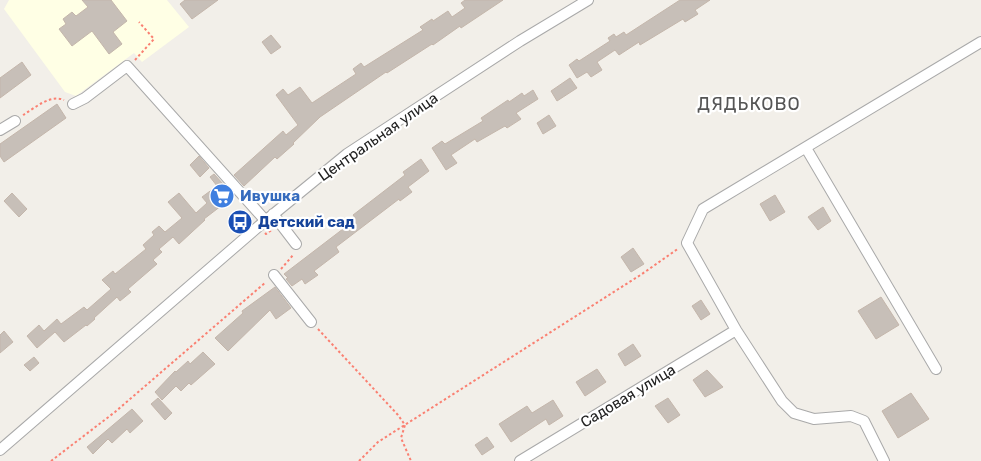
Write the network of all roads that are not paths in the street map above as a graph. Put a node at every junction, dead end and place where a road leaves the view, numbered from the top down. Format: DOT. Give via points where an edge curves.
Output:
graph roads {
  1 [pos="588,0"];
  2 [pos="981,42"];
  3 [pos="73,104"];
  4 [pos="15,121"];
  5 [pos="0,130"];
  6 [pos="806,148"];
  7 [pos="269,217"];
  8 [pos="295,249"];
  9 [pos="274,275"];
  10 [pos="311,322"];
  11 [pos="736,330"];
  12 [pos="936,369"];
  13 [pos="0,450"];
  14 [pos="520,461"];
  15 [pos="884,461"];
  1 -- 7 [label="street, Центральная улица" via="347,154"];
  2 -- 6 [label="street"];
  3 -- 7 [label="street" via="127,66"];
  4 -- 5 [label="street"];
  6 -- 11 [label="street" via="704,210 687,243"];
  6 -- 12 [label="street"];
  7 -- 8 [label="street"];
  7 -- 13 [label="street, Центральная улица"];
  9 -- 10 [label="street"];
  11 -- 14 [label="street, Садовая улица"];
  11 -- 15 [label="street" via="782,401 794,413 814,419 851,416 864,421"];
}
